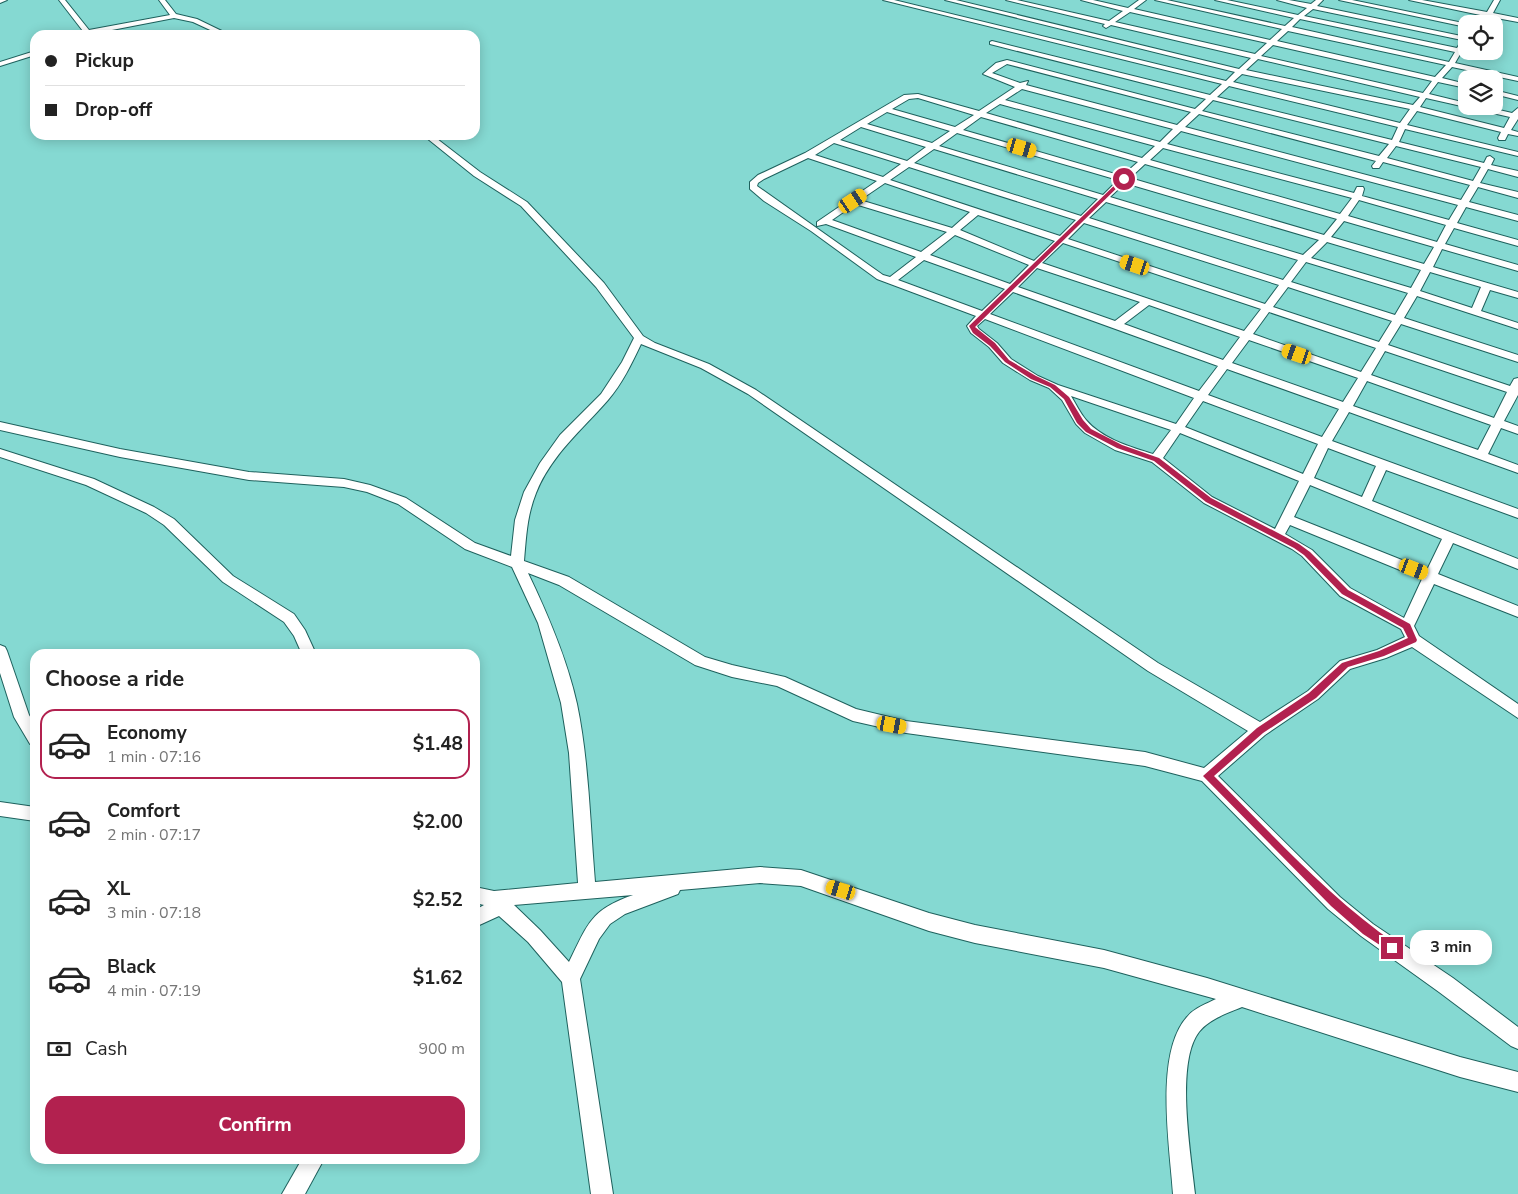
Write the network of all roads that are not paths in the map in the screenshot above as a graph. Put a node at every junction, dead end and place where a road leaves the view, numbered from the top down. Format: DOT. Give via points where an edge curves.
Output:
graph roads {
  1 [pos="62,0"];
  2 [pos="162,0"];
  3 [pos="886,0"];
  4 [pos="948,0"];
  5 [pos="1009,0"];
  6 [pos="1084,0"];
  7 [pos="1143,0"];
  8 [pos="1158,0"];
  9 [pos="1218,0"];
  10 [pos="1280,0"];
  11 [pos="1320,0"];
  12 [pos="1342,0"];
  13 [pos="1412,0"];
  14 [pos="1485,0"];
  15 [pos="1230,1"];
  16 [pos="1496,1"];
  17 [pos="1047,6"];
  18 [pos="1313,6"];
  19 [pos="1128,10"];
  20 [pos="1402,12"];
  21 [pos="1489,15"];
  22 [pos="174,16"];
  23 [pos="1299,17"];
  24 [pos="1503,17"];
  25 [pos="1026,18"];
  26 [pos="1201,18"];
  27 [pos="1518,20"];
  28 [pos="1388,23"];
  29 [pos="1458,23"];
  30 [pos="1109,24"];
  31 [pos="1286,28"];
  32 [pos="85,30"];
  33 [pos="107,30"];
  34 [pos="216,30"];
  35 [pos="1009,30"];
  36 [pos="1374,33"];
  37 [pos="1093,34"];
  38 [pos="1458,37"];
  39 [pos="1186,41"];
  40 [pos="992,43"];
  41 [pos="1271,43"];
  42 [pos="1076,46"];
  43 [pos="1458,51"];
  44 [pos="30,53"];
  45 [pos="1458,53"];
  46 [pos="30,54"];
  47 [pos="1169,54"];
  48 [pos="0,56"];
  49 [pos="1255,57"];
  50 [pos="1059,59"];
  51 [pos="1007,62"];
  52 [pos="0,64"];
  53 [pos="1451,64"];
  54 [pos="1154,65"];
  55 [pos="1240,71"];
  56 [pos="1040,72"];
  57 [pos="1340,76"];
  58 [pos="1136,78"];
  59 [pos="1518,79"];
  60 [pos="1436,80"];
  61 [pos="1228,83"];
  62 [pos="1458,84"];
  63 [pos="1020,86"];
  64 [pos="1330,90"];
  65 [pos="1503,94"];
  66 [pos="1425,95"];
  67 [pos="1212,97"];
  68 [pos="1518,98"];
  69 [pos="998,101"];
  70 [pos="1458,103"];
  71 [pos="1318,104"];
  72 [pos="1095,106"];
  73 [pos="1415,108"];
  74 [pos="884,110"];
  75 [pos="1196,112"];
  76 [pos="1503,112"];
  77 [pos="979,114"];
  78 [pos="1517,115"];
  79 [pos="1302,120"];
  80 [pos="859,124"];
  81 [pos="1402,126"];
  82 [pos="1178,128"];
  83 [pos="957,130"];
  84 [pos="1507,130"];
  85 [pos="1518,134"];
  86 [pos="433,140"];
  87 [pos="833,140"];
  88 [pos="1396,142"];
  89 [pos="1161,144"];
  90 [pos="1048,145"];
  91 [pos="932,147"];
  92 [pos="1496,149"];
  93 [pos="1518,154"];
  94 [pos="808,156"];
  95 [pos="1144,160"];
  96 [pos="1381,160"];
  97 [pos="1264,161"];
  98 [pos="908,164"];
  99 [pos="1486,166"];
  100 [pos="1518,174"];
  101 [pos="1364,177"];
  102 [pos="1124,179"];
  103 [pos="883,181"];
  104 [pos="1475,184"];
  105 [pos="1518,195"];
  106 [pos="1357,197"];
  107 [pos="1103,199"];
  108 [pos="853,201"];
  109 [pos="1464,203"];
  110 [pos="976,212"];
  111 [pos="1342,218"];
  112 [pos="1518,218"];
  113 [pos="1084,219"];
  114 [pos="825,221"];
  115 [pos="1451,224"];
  116 [pos="813,228"];
  117 [pos="954,232"];
  118 [pos="1326,238"];
  119 [pos="1060,240"];
  120 [pos="1518,243"];
  121 [pos="1440,245"];
  122 [pos="922,256"];
  123 [pos="1303,260"];
  124 [pos="1034,264"];
  125 [pos="1426,268"];
  126 [pos="1518,268"];
  127 [pos="891,280"];
  128 [pos="1285,284"];
  129 [pos="1487,286"];
  130 [pos="1010,288"];
  131 [pos="1414,292"];
  132 [pos="1518,295"];
  133 [pos="1148,301"];
  134 [pos="1267,309"];
  135 [pos="1475,313"];
  136 [pos="981,315"];
  137 [pos="1397,319"];
  138 [pos="1116,325"];
  139 [pos="1518,326"];
  140 [pos="1246,336"];
  141 [pos="639,338"];
  142 [pos="1381,346"];
  143 [pos="1518,359"];
  144 [pos="1226,364"];
  145 [pos="1364,377"];
  146 [pos="1053,386"];
  147 [pos="1516,388"];
  148 [pos="1202,395"];
  149 [pos="1345,408"];
  150 [pos="1496,422"];
  151 [pos="0,426"];
  152 [pos="1180,429"];
  153 [pos="1518,430"];
  154 [pos="1326,441"];
  155 [pos="0,453"];
  156 [pos="1481,456"];
  157 [pos="1156,459"];
  158 [pos="1383,463"];
  159 [pos="1518,469"];
  160 [pos="1307,480"];
  161 [pos="1365,503"];
  162 [pos="1518,514"];
  163 [pos="1287,519"];
  164 [pos="1278,536"];
  165 [pos="1449,537"];
  166 [pos="516,563"];
  167 [pos="1518,564"];
  168 [pos="1432,576"];
  169 [pos="1518,612"];
  170 [pos="1410,633"];
  171 [pos="307,649"];
  172 [pos="0,651"];
  173 [pos="1518,712"];
  174 [pos="1260,730"];
  175 [pos="30,731"];
  176 [pos="1207,776"];
  177 [pos="0,809"];
  178 [pos="30,813"];
  179 [pos="692,881"];
  180 [pos="587,890"];
  181 [pos="480,897"];
  182 [pos="498,902"];
  183 [pos="480,915"];
  184 [pos="571,978"];
  185 [pos="1242,998"];
  186 [pos="1518,1039"];
  187 [pos="1518,1082"];
  188 [pos="311,1164"];
  189 [pos="293,1194"];
  190 [pos="602,1194"];
  191 [pos="1184,1194"];
  1 -- 32 [label="street"];
  2 -- 22 [label="street"];
  3 -- 35 [label="street"];
  4 -- 25 [label="street"];
  5 -- 17 [label="street"];
  6 -- 19 [label="street"];
  7 -- 19 [label="street"];
  8 -- 26 [label="street"];
  9 -- 15 [label="street"];
  10 -- 18 [label="street"];
  11 -- 18 [label="street"];
  12 -- 20 [label="street"];
  13 -- 21 [label="street"];
  14 -- 16 [label="street"];
  15 -- 23 [label="street"];
  15 -- 26 [label="street"];
  16 -- 21 [label="street"];
  17 -- 25 [label="street"];
  17 -- 30 [label="street"];
  18 -- 23 [label="street"];
  18 -- 28 [label="street"];
  19 -- 26 [label="street"];
  19 -- 30 [label="street"];
  20 -- 28 [label="street"];
  20 -- 29 [label="street"];
  22 -- 33 [label="street"];
  22 -- 34 [label="street" via="195,20"];
  23 -- 31 [label="street"];
  23 -- 36 [label="street"];
  24 -- 27 [label="street"];
  25 -- 35 [label="street"];
  25 -- 37 [label="street"];
  26 -- 31 [label="street"];
  26 -- 41 [label="street"];
  28 -- 36 [label="street"];
  28 -- 38 [label="street"];
  30 -- 37 [label="street"];
  30 -- 39 [label="street"];
  31 -- 41 [label="street"];
  31 -- 53 [label="street"];
  35 -- 40 [label="street"];
  35 -- 42 [label="street"];
  36 -- 43 [label="street"];
  37 -- 42 [label="street"];
  37 -- 47 [label="street"];
  39 -- 47 [label="street"];
  39 -- 49 [label="street"];
  40 -- 50 [label="street"];
  40 -- 51 [label="street" via="1010,59"];
  41 -- 49 [label="street"];
  41 -- 60 [label="street"];
  42 -- 50 [label="street"];
  42 -- 54 [label="street"];
  44 -- 48 [label="street"];
  45 -- 53 [label="street"];
  46 -- 52 [label="street"];
  47 -- 54 [label="street"];
  47 -- 55 [label="street"];
  49 -- 55 [label="street"];
  49 -- 57 [label="street"];
  50 -- 56 [label="street"];
  50 -- 58 [label="street"];
  51 -- 56 [label="street"];
  51 -- 63 [label="street" via="987,74"];
  53 -- 59 [label="street"];
  53 -- 60 [label="street"];
  54 -- 58 [label="street"];
  54 -- 61 [label="street"];
  55 -- 61 [label="street"];
  55 -- 64 [label="street"];
  56 -- 63 [label="street"];
  56 -- 72 [label="street"];
  57 -- 64 [label="street"];
  57 -- 66 [label="street"];
  58 -- 67 [label="street"];
  60 -- 62 [label="street"];
  60 -- 66 [label="street"];
  61 -- 67 [label="street"];
  61 -- 71 [label="street"];
  63 -- 69 [label="street"];
  63 -- 72 [label="street"];
  64 -- 71 [label="street"];
  64 -- 73 [label="street"];
  65 -- 68 [label="street"];
  66 -- 70 [label="street"];
  66 -- 73 [label="street"];
  67 -- 75 [label="street"];
  67 -- 79 [label="street"];
  69 -- 72 [label="street"];
  69 -- 77 [label="street"];
  71 -- 79 [label="street"];
  71 -- 81 [label="street"];
  72 -- 75 [label="street"];
  72 -- 82 [label="street"];
  72 -- 89 [label="street"];
  72 -- 90 [label="street"];
  73 -- 81 [label="street"];
  73 -- 84 [label="street"];
  74 -- 77 [label="street" via="912,96"];
  74 -- 80 [label="street"];
  74 -- 83 [label="street"];
  75 -- 82 [label="street"];
  75 -- 96 [label="street"];
  76 -- 78 [label="street"];
  77 -- 83 [label="street"];
  77 -- 90 [label="street"];
  78 -- 84 [label="street"];
  79 -- 88 [label="street"];
  80 -- 87 [label="street"];
  80 -- 91 [label="street"];
  81 -- 88 [label="street"];
  81 -- 92 [label="street"];
  82 -- 89 [label="street"];
  82 -- 97 [label="street"];
  83 -- 90 [label="street"];
  83 -- 91 [label="street"];
  84 -- 85 [label="street"];
  84 -- 92 [label="street"];
  86 -- 141 [label="street" via="477,174 524,204 600,285"];
  87 -- 94 [label="street"];
  87 -- 98 [label="street"];
  88 -- 96 [label="street"];
  88 -- 99 [label="street"];
  89 -- 95 [label="street"];
  89 -- 97 [label="street"];
  90 -- 95 [label="street"];
  90 -- 102 [label="street"];
  91 -- 98 [label="street"];
  91 -- 107 [label="street"];
  92 -- 93 [label="street"];
  92 -- 99 [label="street"];
  94 -- 103 [label="street"];
  94 -- 116 [label="street" via="761,178 754,182 753,187"];
  95 -- 102 [label="street"];
  95 -- 111 [label="street"];
  96 -- 101 [label="street"];
  96 -- 104 [label="street"];
  97 -- 101 [label="street"];
  97 -- 106 [label="street"];
  98 -- 103 [label="street"];
  98 -- 113 [label="street"];
  99 -- 100 [label="street"];
  99 -- 104 [label="street"];
  101 -- 106 [label="street"];
  101 -- 109 [label="street"];
  102 -- 107 [label="street"];
  102 -- 118 [label="street"];
  103 -- 108 [label="street"];
  103 -- 110 [label="street"];
  104 -- 105 [label="street"];
  104 -- 109 [label="street"];
  106 -- 111 [label="street"];
  106 -- 115 [label="street"];
  107 -- 113 [label="street"];
  107 -- 123 [label="street"];
  108 -- 114 [label="street"];
  108 -- 117 [label="street"];
  109 -- 112 [label="street"];
  109 -- 115 [label="street"];
  110 -- 117 [label="street"];
  110 -- 119 [label="street"];
  111 -- 118 [label="street"];
  111 -- 121 [label="street"];
  113 -- 119 [label="street"];
  113 -- 128 [label="street"];
  114 -- 116 [label="street"];
  114 -- 122 [label="street"];
  115 -- 120 [label="street"];
  115 -- 121 [label="street"];
  116 -- 127 [label="street" via="867,269"];
  117 -- 122 [label="street"];
  117 -- 124 [label="street"];
  118 -- 123 [label="street"];
  118 -- 125 [label="street"];
  119 -- 124 [label="street"];
  119 -- 134 [label="street"];
  121 -- 125 [label="street"];
  121 -- 126 [label="street"];
  122 -- 127 [label="street"];
  122 -- 130 [label="street"];
  123 -- 128 [label="street"];
  123 -- 131 [label="street"];
  124 -- 130 [label="street"];
  124 -- 133 [label="street"];
  125 -- 129 [label="street"];
  125 -- 131 [label="street"];
  127 -- 136 [label="street"];
  128 -- 134 [label="street"];
  128 -- 137 [label="street"];
  129 -- 132 [label="street"];
  129 -- 135 [label="street"];
  130 -- 136 [label="street"];
  130 -- 138 [label="street"];
  131 -- 135 [label="street"];
  131 -- 137 [label="street"];
  133 -- 138 [label="street"];
  133 -- 140 [label="street"];
  134 -- 140 [label="street"];
  134 -- 142 [label="street"];
  135 -- 139 [label="street"];
  136 -- 146 [label="street" via="972,326 975,331 1007,361"];
  136 -- 148 [label="street"];
  137 -- 142 [label="street"];
  137 -- 143 [label="street"];
  138 -- 144 [label="street"];
  140 -- 144 [label="street"];
  140 -- 145 [label="street"];
  141 -- 166 [label="street" via="628,362 605,396 564,438 530,492"];
  141 -- 174 [label="street" via="705,366 752,392 1153,667"];
  142 -- 145 [label="street"];
  142 -- 147 [label="street"];
  144 -- 148 [label="street"];
  144 -- 149 [label="street"];
  145 -- 149 [label="street"];
  145 -- 150 [label="street"];
  146 -- 152 [label="street"];
  146 -- 157 [label="street" via="1067,398 1089,430 1119,447"];
  147 -- 150 [label="street"];
  148 -- 152 [label="street"];
  148 -- 154 [label="street"];
  149 -- 154 [label="street"];
  149 -- 156 [label="street"];
  150 -- 153 [label="street"];
  150 -- 156 [label="street"];
  151 -- 166 [label="street" via="120,453 249,476 344,483 370,489 402,501 470,546"];
  152 -- 157 [label="street"];
  152 -- 160 [label="street"];
  154 -- 158 [label="street"];
  154 -- 160 [label="street"];
  155 -- 171 [label="street" via="90,482 169,522 228,578 290,618"];
  156 -- 159 [label="street"];
  157 -- 164 [label="street" via="1208,500"];
  158 -- 161 [label="street"];
  158 -- 162 [label="street"];
  160 -- 161 [label="street"];
  160 -- 163 [label="street"];
  161 -- 165 [label="street"];
  163 -- 164 [label="street"];
  163 -- 168 [label="street"];
  164 -- 170 [label="street" via="1307,554 1345,592"];
  165 -- 167 [label="street"];
  165 -- 168 [label="street"];
  166 -- 176 [label="street" via="564,581 700,661 780,681 854,715 906,727 1145,759"];
  166 -- 180 [label="street" via="545,623 569,703 577,753"];
  168 -- 169 [label="street"];
  168 -- 170 [label="street"];
  170 -- 173 [label="street"];
  170 -- 174 [label="street" via="1381,654 1345,665 1312,695"];
  172 -- 175 [label="street" via="22,717"];
  174 -- 176 [label="street"];
  176 -- 186 [label="street" via="1367,930"];
  177 -- 178 [label="street"];
  179 -- 180 [label="street"];
  179 -- 184 [label="street" via="626,905 604,918"];
  179 -- 185 [label="street" via="760,875 801,878 929,922 1104,959"];
  180 -- 182 [label="street"];
  181 -- 182 [label="street"];
  182 -- 183 [label="street"];
  182 -- 184 [label="street"];
  184 -- 190 [label="street"];
  185 -- 187 [label="street" via="1460,1067"];
  185 -- 191 [label="street" via="1211,1011 1193,1025 1182,1044 1177,1094"];
  188 -- 189 [label="street"];
}
